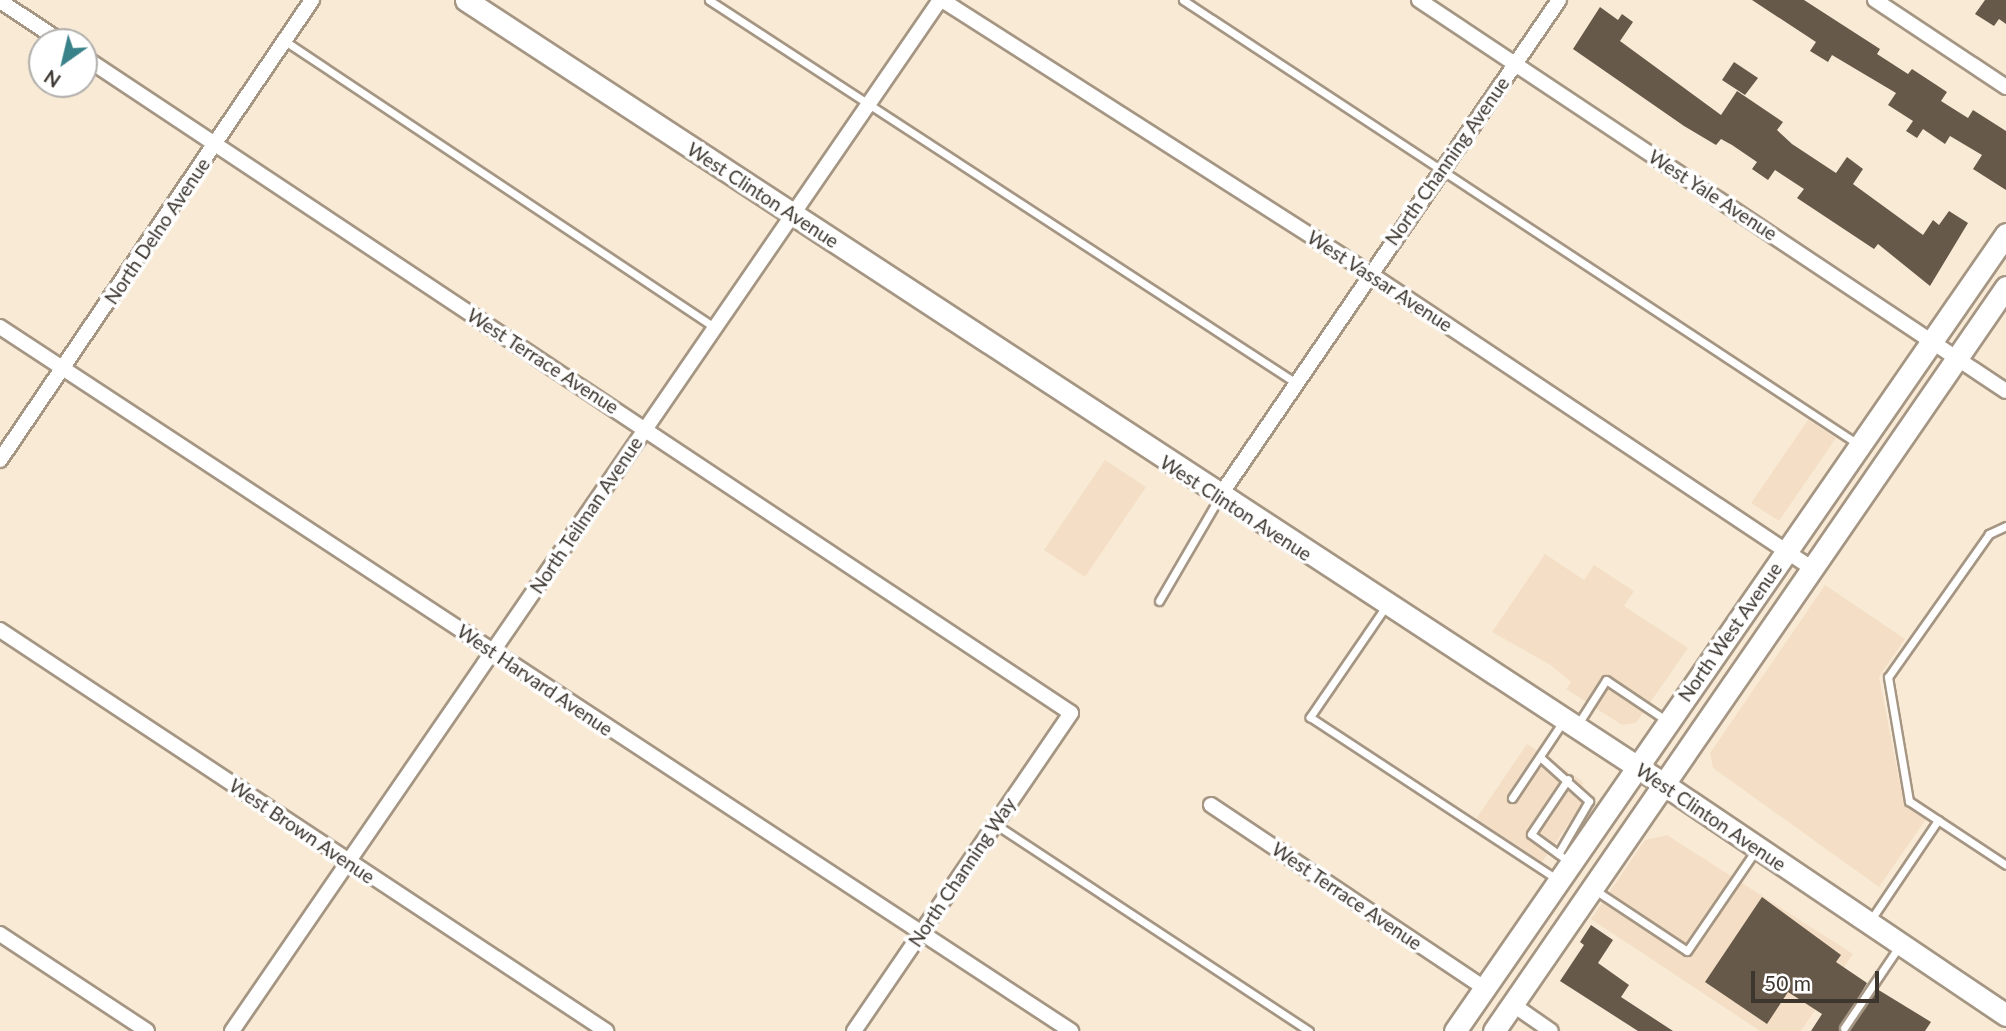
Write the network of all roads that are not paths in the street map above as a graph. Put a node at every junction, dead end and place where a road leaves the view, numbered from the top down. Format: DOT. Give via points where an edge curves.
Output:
graph roads {
  1 [pos="312,0"];
  2 [pos="466,0"];
  3 [pos="709,0"];
  4 [pos="941,0"];
  5 [pos="1183,0"];
  6 [pos="1419,0"];
  7 [pos="1559,0"];
  8 [pos="1875,0"];
  9 [pos="0,1"];
  10 [pos="41,28"];
  11 [pos="285,41"];
  12 [pos="1515,64"];
  13 [pos="98,66"];
  14 [pos="2006,88"];
  15 [pos="869,103"];
  16 [pos="216,144"];
  17 [pos="1441,170"];
  18 [pos="791,214"];
  19 [pos="2006,234"];
  20 [pos="1369,273"];
  21 [pos="2006,287"];
  22 [pos="0,327"];
  23 [pos="714,327"];
  24 [pos="1933,340"];
  25 [pos="1958,358"];
  26 [pos="63,368"];
  27 [pos="1296,383"];
  28 [pos="2006,391"];
  29 [pos="645,428"];
  30 [pos="1859,444"];
  31 [pos="0,460"];
  32 [pos="1219,497"];
  33 [pos="2006,526"];
  34 [pos="1787,552"];
  35 [pos="1813,569"];
  36 [pos="1159,601"];
  37 [pos="1386,605"];
  38 [pos="0,629"];
  39 [pos="492,652"];
  40 [pos="1071,713"];
  41 [pos="1668,721"];
  42 [pos="1570,724"];
  43 [pos="1540,757"];
  44 [pos="1636,766"];
  45 [pos="1568,779"];
  46 [pos="1662,783"];
  47 [pos="1512,798"];
  48 [pos="1211,805"];
  49 [pos="1938,820"];
  50 [pos="995,824"];
  51 [pos="1757,848"];
  52 [pos="348,861"];
  53 [pos="2006,864"];
  54 [pos="1562,865"];
  55 [pos="1591,887"];
  56 [pos="1869,923"];
  57 [pos="0,934"];
  58 [pos="920,935"];
  59 [pos="1900,944"];
  60 [pos="1484,988"];
  61 [pos="1512,1004"];
  62 [pos="2006,1015"];
  63 [pos="1844,1028"];
  64 [pos="147,1031"];
  65 [pos="232,1031"];
  66 [pos="606,1031"];
  67 [pos="854,1031"];
  68 [pos="1071,1031"];
  69 [pos="1309,1031"];
  70 [pos="1455,1031"];
  71 [pos="1494,1031"];
  72 [pos="1551,1031"];
  1 -- 11 [label="street, North Delno Avenue"];
  2 -- 18 [label="main road, West Clinton Avenue"];
  3 -- 15 [label="lane"];
  4 -- 15 [label="street, North Teilman Avenue"];
  4 -- 20 [label="street, West Vassar Avenue"];
  5 -- 17 [label="lane"];
  6 -- 12 [label="street, West Yale Avenue"];
  7 -- 12 [label="street, North Channing Avenue"];
  8 -- 14 [label="street"];
  9 -- 10 [label="street"];
  11 -- 16 [label="street, North Delno Avenue"];
  11 -- 23 [label="lane"];
  12 -- 17 [label="street, North Channing Avenue"];
  12 -- 24 [label="street, West Yale Avenue"];
  13 -- 16 [label="street, West Terrace Avenue"];
  15 -- 18 [label="street, North Teilman Avenue"];
  15 -- 27 [label="lane"];
  16 -- 26 [label="street, North Delno Avenue"];
  16 -- 29 [label="street, West Terrace Avenue"];
  17 -- 20 [label="street, North Channing Avenue"];
  17 -- 30 [label="lane"];
  18 -- 23 [label="street, North Teilman Avenue"];
  18 -- 32 [label="main road, West Clinton Avenue"];
  19 -- 24 [label="main road, North West Avenue"];
  20 -- 27 [label="street, North Channing Avenue"];
  20 -- 34 [label="street, West Vassar Avenue"];
  21 -- 25 [label="main road, North West Avenue"];
  22 -- 26 [label="street, West Harvard Avenue"];
  23 -- 29 [label="street, North Teilman Avenue"];
  24 -- 25 [label="street, West Yale Avenue"];
  24 -- 30 [label="main road, North West Avenue"];
  25 -- 28 [label="street, West Yale Avenue"];
  25 -- 35 [label="main road, North West Avenue"];
  26 -- 31 [label="street, North Delno Avenue"];
  26 -- 39 [label="street, West Harvard Avenue"];
  27 -- 32 [label="street, North Channing Avenue"];
  29 -- 39 [label="street, North Teilman Avenue"];
  29 -- 40 [label="street, West Terrace Avenue"];
  30 -- 34 [label="main road, North West Avenue"];
  32 -- 36 [label="lane"];
  32 -- 37 [label="main road, West Clinton Avenue"];
  33 -- 49 [label="lane" via="1989,534 1888,677 1909,801"];
  34 -- 35 [label="street, West Vassar Avenue"];
  34 -- 41 [label="main road, North West Avenue"];
  35 -- 46 [label="main road, North West Avenue"];
  37 -- 42 [label="main road, West Clinton Avenue"];
  37 -- 54 [label="lane" via="1311,717"];
  38 -- 52 [label="street, West Brown Avenue"];
  39 -- 52 [label="street, North Teilman Avenue"];
  39 -- 58 [label="street, West Harvard Avenue"];
  40 -- 50 [label="street, North Channing Way"];
  41 -- 42 [label="lane" via="1606,680"];
  41 -- 44 [label="main road, North West Avenue"];
  42 -- 43 [label="lane"];
  42 -- 44 [label="main road, West Clinton Avenue"];
  43 -- 45 [label="lane"];
  43 -- 47 [label="lane"];
  44 -- 46 [label="main road, West Clinton Avenue"];
  44 -- 54 [label="main road, North West Avenue"];
  45 -- 54 [label="lane" via="1585,793 1588,808"];
  45 -- 54 [label="lane" via="1531,834"];
  46 -- 51 [label="main road, West Clinton Avenue"];
  46 -- 55 [label="main road, North West Avenue"];
  48 -- 60 [label="street, West Terrace Avenue"];
  49 -- 53 [label="lane"];
  49 -- 56 [label="lane"];
  50 -- 58 [label="street, North Channing Way"];
  50 -- 69 [label="lane"];
  51 -- 55 [label="lane" via="1687,951"];
  51 -- 56 [label="main road, West Clinton Avenue"];
  52 -- 65 [label="street, North Teilman Avenue"];
  52 -- 66 [label="street, West Brown Avenue"];
  54 -- 60 [label="main road, North West Avenue"];
  55 -- 61 [label="main road, North West Avenue"];
  56 -- 59 [label="main road, West Clinton Avenue"];
  57 -- 64 [label="street"];
  58 -- 67 [label="street, North Channing Way"];
  58 -- 68 [label="street, West Harvard Avenue"];
  59 -- 62 [label="main road, West Clinton Avenue"];
  59 -- 63 [label="lane"];
  60 -- 70 [label="main road, North West Avenue"];
  61 -- 71 [label="main road, North West Avenue"];
  61 -- 72 [label="street"];
}
